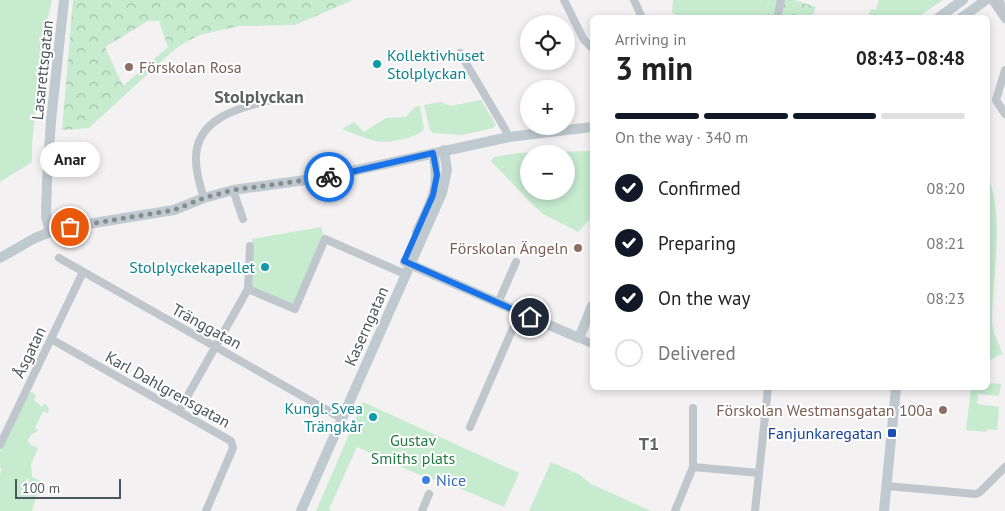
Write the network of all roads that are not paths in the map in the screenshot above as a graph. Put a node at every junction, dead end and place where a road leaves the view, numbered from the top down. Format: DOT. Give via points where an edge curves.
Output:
graph roads {
  1 [pos="64,0"];
  2 [pos="564,0"];
  3 [pos="634,0"];
  4 [pos="781,0"];
  5 [pos="963,0"];
  6 [pos="986,0"];
  7 [pos="992,0"];
  8 [pos="999,0"];
  9 [pos="1005,12"];
  10 [pos="641,15"];
  11 [pos="778,15"];
  12 [pos="942,15"];
  13 [pos="965,15"];
  14 [pos="1005,19"];
  15 [pos="590,46"];
  16 [pos="460,53"];
  17 [pos="1005,70"];
  18 [pos="279,98"];
  19 [pos="1005,114"];
  20 [pos="590,121"];
  21 [pos="575,123"];
  22 [pos="590,127"];
  23 [pos="575,129"];
  24 [pos="522,135"];
  25 [pos="509,137"];
  26 [pos="444,150"];
  27 [pos="433,153"];
  28 [pos="233,190"];
  29 [pos="204,198"];
  30 [pos="243,219"];
  31 [pos="50,232"];
  32 [pos="250,246"];
  33 [pos="0,258"];
  34 [pos="59,258"];
  35 [pos="516,262"];
  36 [pos="407,263"];
  37 [pos="83,272"];
  38 [pos="402,273"];
  39 [pos="248,289"];
  40 [pos="498,303"];
  41 [pos="590,311"];
  42 [pos="520,312"];
  43 [pos="579,338"];
  44 [pos="51,339"];
  45 [pos="590,343"];
  46 [pos="215,346"];
  47 [pos="768,390"];
  48 [pos="896,390"];
  49 [pos="694,408"];
  50 [pos="179,411"];
  51 [pos="339,416"];
  52 [pos="470,427"];
  53 [pos="0,445"];
  54 [pos="693,467"];
  55 [pos="1005,467"];
  56 [pos="759,473"];
  57 [pos="887,486"];
  58 [pos="429,494"];
  59 [pos="206,511"];
  60 [pos="296,511"];
  61 [pos="301,511"];
  62 [pos="422,511"];
  63 [pos="675,511"];
  64 [pos="755,511"];
  65 [pos="884,511"];
  1 -- 31 [label="main road, Lasarettsgatan" via="47,182 46,217"];
  2 -- 15 [label="street"];
  3 -- 10 [label="street"];
  4 -- 11 [label="street"];
  5 -- 12 [label="main road"];
  6 -- 13 [label="main road"];
  7 -- 14 [label="street"];
  8 -- 9 [label="street"];
  16 -- 25 [label="street"];
  17 -- 19 [label="street" via="996,100"];
  18 -- 29 [label="street" via="227,114 207,127 198,143 196,159"];
  20 -- 21 [label="main road"];
  22 -- 23 [label="main road"];
  24 -- 25 [label="main road"];
  25 -- 26 [label="main road"];
  26 -- 27 [label="main road"];
  26 -- 36 [label="main road, Kaserngatan" via="447,165 445,185"];
  27 -- 28 [label="main road" via="326,177"];
  27 -- 36 [label="main road, Kaserngatan" via="437,175 433,195"];
  28 -- 29 [label="main road"];
  28 -- 30 [label="street"];
  29 -- 31 [label="main road" via="174,210"];
  31 -- 33 [label="main road"];
  32 -- 39 [label="street"];
  34 -- 37 [label="street, Tränggatan"];
  35 -- 40 [label="street"];
  36 -- 38 [label="main road, Kaserngatan"];
  36 -- 40 [label="main road"];
  37 -- 44 [label="street, Åsgatan"];
  37 -- 46 [label="street, Tränggatan"];
  38 -- 39 [label="street" via="325,239 296,309"];
  38 -- 51 [label="main road, Kaserngatan"];
  39 -- 46 [label="street"];
  40 -- 42 [label="main road"];
  41 -- 43 [label="main road"];
  42 -- 43 [label="main road"];
  42 -- 52 [label="street"];
  43 -- 45 [label="street"];
  44 -- 50 [label="street, Karl Dahlgrensgatan"];
  44 -- 53 [label="street, Åsgatan"];
  46 -- 50 [label="street"];
  46 -- 51 [label="street, Tränggatan"];
  47 -- 56 [label="street"];
  48 -- 57 [label="main road"];
  49 -- 54 [label="street"];
  50 -- 59 [label="street, Karl Dahlgrensgatan" via="229,439 233,445"];
  51 -- 60 [label="main road, Kaserngatan"];
  51 -- 61 [label="main road, Kaserngatan"];
  54 -- 56 [label="street"];
  54 -- 63 [label="street"];
  55 -- 57 [label="street" via="976,494"];
  56 -- 64 [label="street"];
  57 -- 65 [label="main road"];
  58 -- 62 [label="street"];
}
